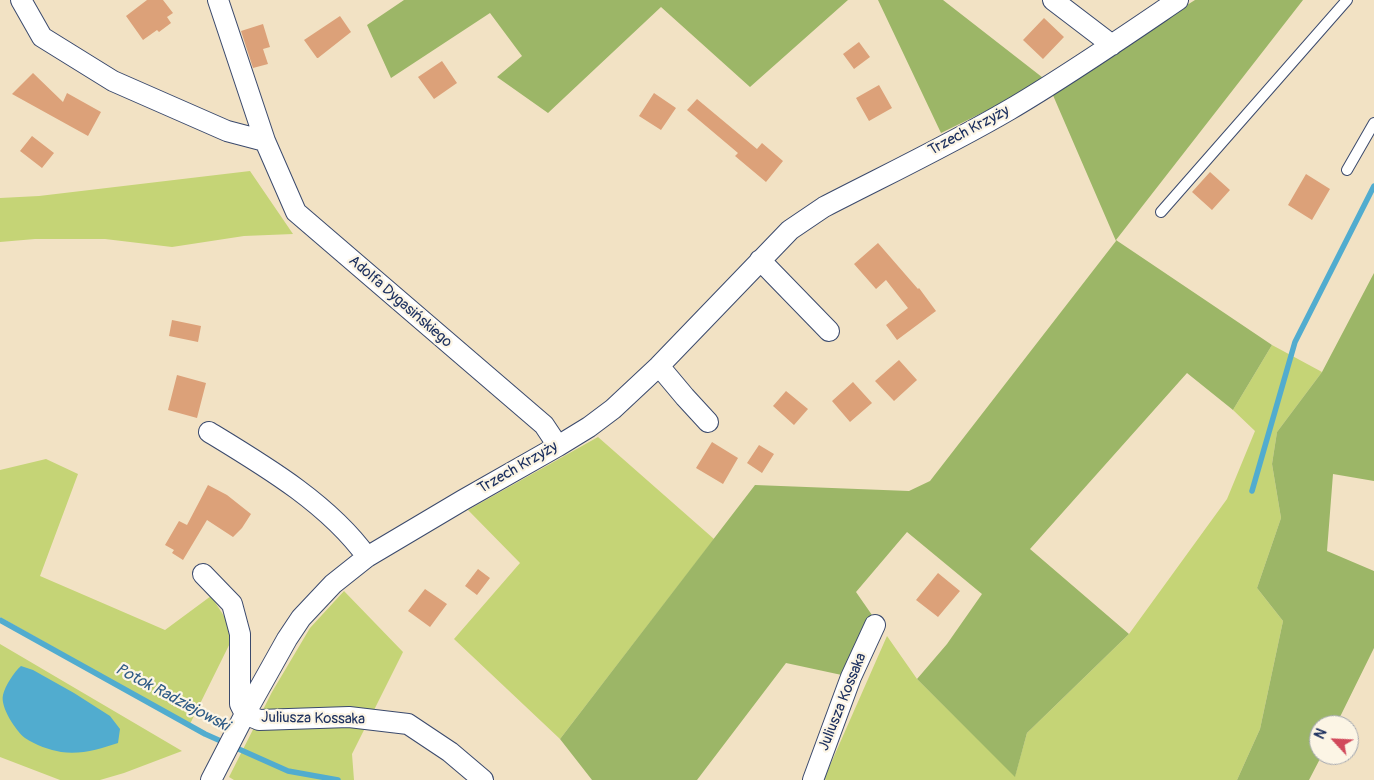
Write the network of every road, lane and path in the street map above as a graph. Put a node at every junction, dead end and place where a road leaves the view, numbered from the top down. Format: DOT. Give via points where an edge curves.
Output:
graph roads {
  1 [pos="21,0"];
  2 [pos="218,0"];
  3 [pos="1053,0"];
  4 [pos="1347,0"];
  5 [pos="1175,1"];
  6 [pos="1112,45"];
  7 [pos="1374,123"];
  8 [pos="265,141"];
  9 [pos="1347,170"];
  10 [pos="1160,212"];
  11 [pos="760,260"];
  12 [pos="829,331"];
  13 [pos="659,366"];
  14 [pos="708,422"];
  15 [pos="210,432"];
  16 [pos="558,446"];
  17 [pos="367,557"];
  18 [pos="203,574"];
  19 [pos="875,625"];
  20 [pos="245,714"];
  21 [pos="215,773"];
  22 [pos="483,780"];
  23 [pos="813,780"];
  1 -- 8 [label="street" via="42,37 113,81 227,131"];
  2 -- 8 [label="street, Adolfa Dygasińskiego"];
  3 -- 6 [label="street"];
  4 -- 10 [label="lane"];
  5 -- 6 [label="street, Trzech Krzyży"];
  6 -- 11 [label="street, Trzech Krzyży" via="975,129 824,207 790,230"];
  7 -- 9 [label="lane"];
  8 -- 16 [label="street, Adolfa Dygasińskiego" via="296,212 544,426"];
  11 -- 12 [label="street"];
  11 -- 13 [label="street, Trzech Krzyży"];
  13 -- 14 [label="street"];
  13 -- 16 [label="street, Trzech Krzyży" via="613,409"];
  15 -- 17 [label="street" via="294,487 329,516"];
  16 -- 17 [label="street, Trzech Krzyży"];
  17 -- 20 [label="street, Trzech Krzyży" via="333,584 301,618"];
  18 -- 20 [label="street" via="232,604 240,634 240,704"];
  19 -- 23 [label="street, Juliusza Kossaka" via="851,677"];
  20 -- 21 [label="street, Trzech Krzyży"];
  20 -- 22 [label="street, Juliusza Kossaka" via="259,720 349,717 408,724 450,752"];
}
